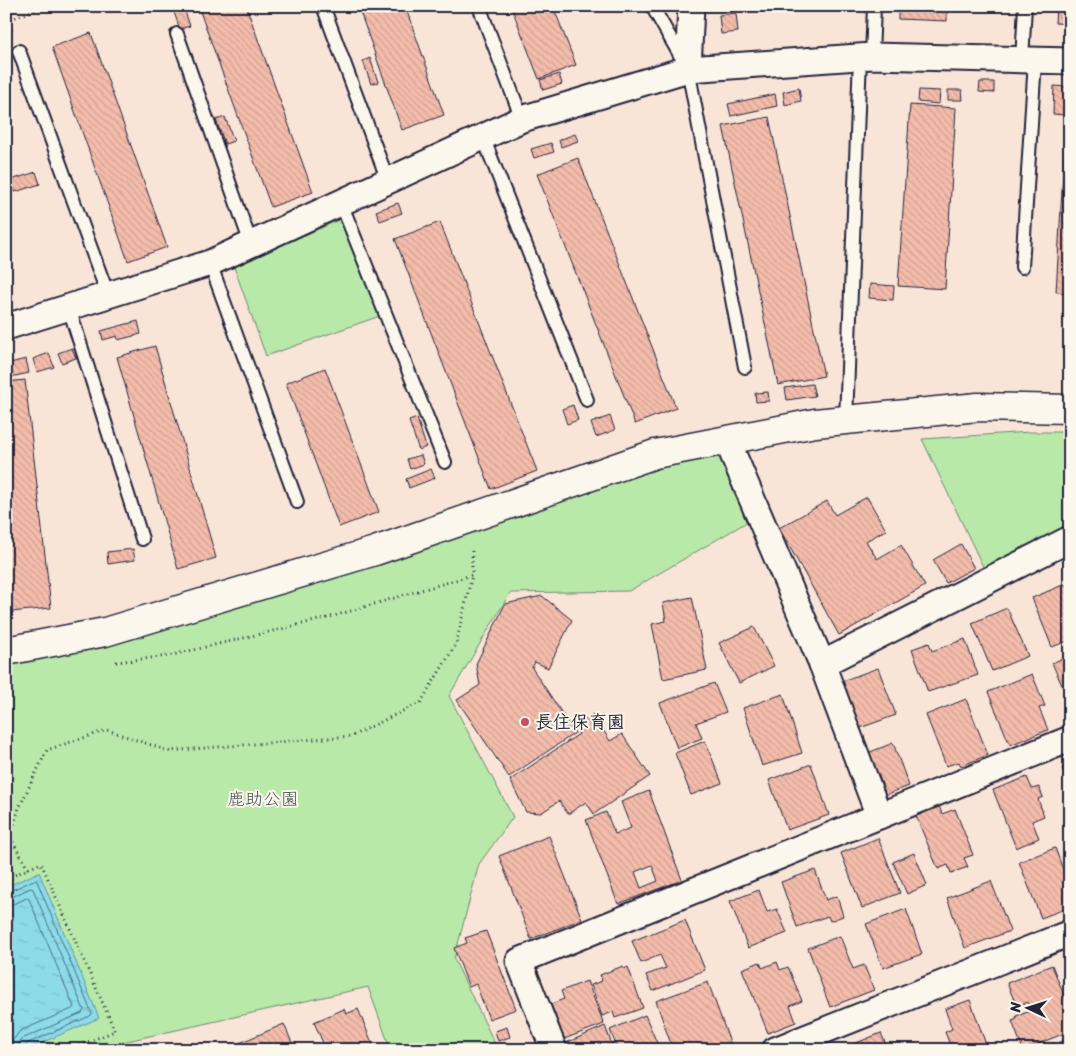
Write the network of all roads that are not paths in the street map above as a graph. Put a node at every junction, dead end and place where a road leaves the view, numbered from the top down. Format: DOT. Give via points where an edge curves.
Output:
graph roads {
  1 [pos="323,6"];
  2 [pos="479,6"];
  3 [pos="652,6"];
  4 [pos="690,6"];
  5 [pos="874,6"];
  6 [pos="1025,6"];
  7 [pos="177,34"];
  8 [pos="19,51"];
  9 [pos="866,56"];
  10 [pos="1028,60"];
  11 [pos="1070,61"];
  12 [pos="688,69"];
  13 [pos="522,119"];
  14 [pos="483,137"];
  15 [pos="388,181"];
  16 [pos="341,203"];
  17 [pos="251,244"];
  18 [pos="210,263"];
  19 [pos="1022,267"];
  20 [pos="108,295"];
  21 [pos="69,308"];
  22 [pos="6,327"];
  23 [pos="745,367"];
  24 [pos="587,400"];
  25 [pos="1070,409"];
  26 [pos="846,420"];
  27 [pos="727,440"];
  28 [pos="446,462"];
  29 [pos="296,502"];
  30 [pos="142,539"];
  31 [pos="1070,539"];
  32 [pos="6,651"];
  33 [pos="822,664"];
  34 [pos="1070,739"];
  35 [pos="879,816"];
  36 [pos="1070,933"];
  37 [pos="554,1050"];
  38 [pos="776,1050"];
  1 -- 15 [label="lane"];
  2 -- 13 [label="lane"];
  3 -- 12 [label="lane"];
  4 -- 12 [label="street"];
  5 -- 9 [label="lane"];
  6 -- 10 [label="lane"];
  7 -- 17 [label="lane"];
  8 -- 20 [label="lane"];
  9 -- 10 [label="street"];
  9 -- 12 [label="street"];
  9 -- 26 [label="lane"];
  10 -- 11 [label="street"];
  10 -- 19 [label="lane"];
  12 -- 13 [label="street"];
  12 -- 23 [label="lane"];
  13 -- 14 [label="street"];
  14 -- 15 [label="street"];
  14 -- 24 [label="lane"];
  15 -- 16 [label="street"];
  16 -- 17 [label="street"];
  16 -- 28 [label="lane"];
  17 -- 18 [label="street"];
  18 -- 20 [label="street"];
  18 -- 29 [label="lane"];
  20 -- 21 [label="street"];
  21 -- 22 [label="street"];
  21 -- 30 [label="lane"];
  25 -- 26 [label="street" via="978,407"];
  26 -- 27 [label="street"];
  27 -- 32 [label="street" via="654,454 375,551 105,632"];
  27 -- 33 [label="street"];
  31 -- 33 [label="street"];
  33 -- 35 [label="street"];
  34 -- 35 [label="street"];
  35 -- 37 [label="street" via="518,961"];
  36 -- 38 [label="street"];
}
